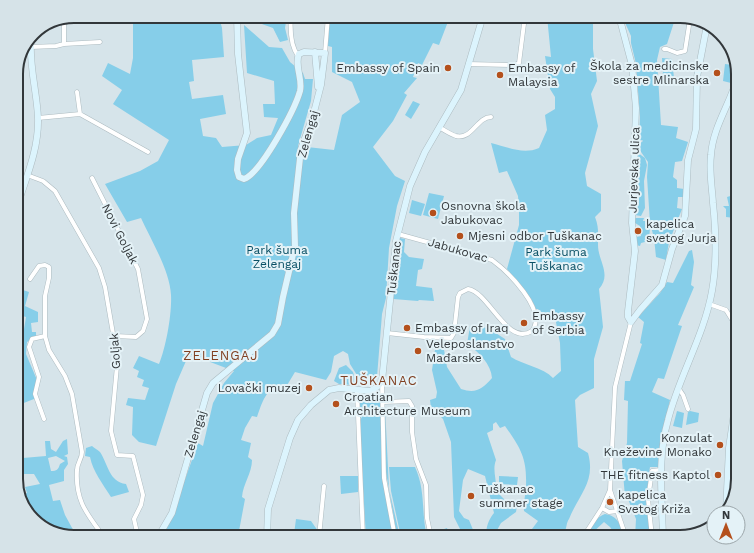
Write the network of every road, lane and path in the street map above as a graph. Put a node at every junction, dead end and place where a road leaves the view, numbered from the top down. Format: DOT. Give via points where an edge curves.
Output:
graph roads {
  1 [pos="236,23"];
  2 [pos="290,23"];
  3 [pos="327,23"];
  4 [pos="481,23"];
  5 [pos="524,23"];
  6 [pos="621,23"];
  7 [pos="64,24"];
  8 [pos="689,24"];
  9 [pos="706,30"];
  10 [pos="100,42"];
  11 [pos="64,44"];
  12 [pos="31,47"];
  13 [pos="664,49"];
  14 [pos="315,52"];
  15 [pos="325,53"];
  16 [pos="298,56"];
  17 [pos="468,64"];
  18 [pos="77,92"];
  19 [pos="319,92"];
  20 [pos="731,93"];
  21 [pos="80,114"];
  22 [pos="491,117"];
  23 [pos="38,118"];
  24 [pos="439,127"];
  25 [pos="148,152"];
  26 [pos="27,175"];
  27 [pos="92,178"];
  28 [pos="23,188"];
  29 [pos="398,234"];
  30 [pos="30,279"];
  31 [pos="709,304"];
  32 [pos="731,318"];
  33 [pos="631,322"];
  34 [pos="387,333"];
  35 [pos="45,336"];
  36 [pos="115,336"];
  37 [pos="382,381"];
  38 [pos="679,389"];
  39 [pos="357,390"];
  40 [pos="366,391"];
  41 [pos="383,396"];
  42 [pos="383,402"];
  43 [pos="688,409"];
  44 [pos="44,418"];
  45 [pos="731,434"];
  46 [pos="661,470"];
  47 [pos="324,486"];
  48 [pos="610,490"];
  49 [pos="727,499"];
  50 [pos="602,508"];
  51 [pos="618,511"];
  52 [pos="99,530"];
  53 [pos="136,530"];
  54 [pos="162,530"];
  55 [pos="267,530"];
  56 [pos="320,530"];
  57 [pos="363,530"];
  58 [pos="394,530"];
  59 [pos="430,530"];
  60 [pos="588,530"];
  61 [pos="624,530"];
  62 [pos="651,530"];
  63 [pos="663,530"];
  1 -- 16 [label="street, Zelengaj" via="247,133 238,159 237,170 241,179 247,178 255,171 285,126 300,92"];
  2 -- 16 [label="street" via="293,46"];
  3 -- 15 [label="street"];
  4 -- 17 [label="street, Tuškanac"];
  5 -- 17 [label="street" via="519,63"];
  6 -- 33 [label="street, Jurjevska ulica" via="633,70 636,108 632,223 635,251 628,313"];
  7 -- 11 [label="street"];
  8 -- 13 [label="street" via="685,50 677,53"];
  9 -- 33 [label="street" via="696,77 696,129 688,160 685,216 662,285"];
  10 -- 11 [label="street"];
  11 -- 12 [label="street"];
  12 -- 23 [label="street"];
  14 -- 15 [label="street"];
  14 -- 16 [label="street" via="304,52"];
  14 -- 19 [label="street"];
  15 -- 19 [label="street, Zelengaj"];
  17 -- 24 [label="street, Tuškanac" via="461,90"];
  18 -- 21 [label="street"];
  19 -- 54 [label="street, Zelengaj" via="301,149 294,213 295,246 278,324 272,334 213,383 207,393 172,513"];
  20 -- 31 [label="street" via="715,133 711,155 715,236 714,281"];
  21 -- 23 [label="street"];
  21 -- 25 [label="street"];
  22 -- 24 [label="street" via="485,118 472,131 462,136"];
  23 -- 26 [label="street" via="35,148"];
  24 -- 29 [label="street, Tuškanac" via="414,174"];
  26 -- 28 [label="street"];
  26 -- 36 [label="street, Goljak" via="52,187 100,268"];
  27 -- 36 [label="street, Novi Goljak" via="106,209 133,256 146,306 147,319 143,331 136,337"];
  29 -- 34 [label="street, Tuškanac"];
  29 -- 34 [label="street, Jabukovac" via="492,260 528,298 535,311 535,324 532,331 526,334 511,330 476,292 468,289 460,293 458,298 454,333 451,338"];
  30 -- 35 [label="street" via="39,266 49,267 44,296"];
  31 -- 32 [label="street" via="726,310"];
  31 -- 38 [label="street"];
  33 -- 48 [label="street, Jurjevska ulica" via="615,387"];
  34 -- 37 [label="street, Tuškanac"];
  35 -- 44 [label="street" via="32,339 29,350 39,379 34,394"];
  35 -- 52 [label="street" via="72,394 82,452 77,468 79,497"];
  36 -- 53 [label="street, Goljak" via="117,366 112,440 117,455 133,456 141,481 143,500 134,519"];
  37 -- 40 [label="street" via="376,388"];
  37 -- 41 [label="street, Tuškanac"];
  38 -- 43 [label="street"];
  38 -- 46 [label="street" via="664,440"];
  39 -- 40 [label="street"];
  39 -- 55 [label="street" via="329,390 298,420 268,509"];
  39 -- 57 [label="street"];
  40 -- 41 [label="street"];
  41 -- 42 [label="street, Tuškanac"];
  42 -- 58 [label="street, Tuškanac" via="384,478"];
  42 -- 59 [label="street" via="409,402 412,406 412,432 416,459 426,485"];
  45 -- 49 [label="street"];
  46 -- 62 [label="street" via="652,471 649,487"];
  46 -- 63 [label="street"];
  47 -- 56 [label="street"];
  48 -- 50 [label="street"];
  48 -- 51 [label="street"];
  50 -- 51 [label="street" via="608,512"];
  50 -- 60 [label="street"];
  51 -- 61 [label="street"];
}
